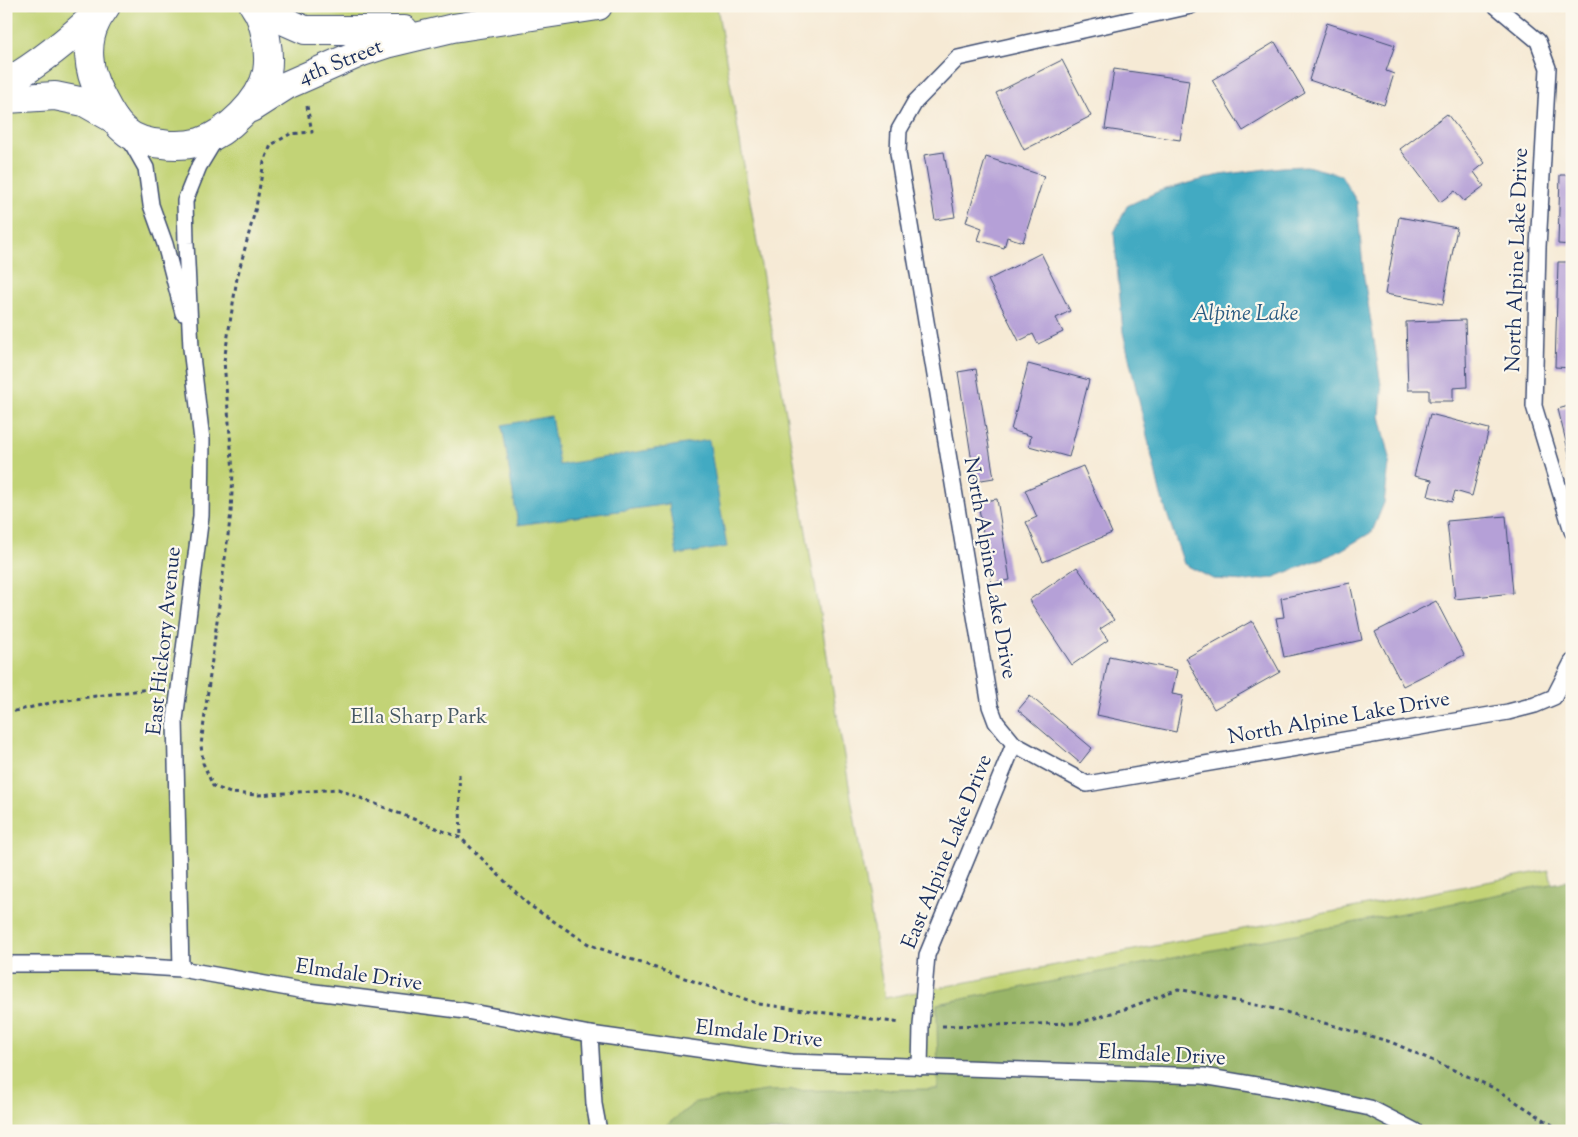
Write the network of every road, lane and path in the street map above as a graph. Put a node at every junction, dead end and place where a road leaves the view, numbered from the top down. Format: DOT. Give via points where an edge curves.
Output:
graph roads {
  1 [pos="105,6"];
  2 [pos="254,6"];
  3 [pos="260,6"];
  4 [pos="598,6"];
  5 [pos="1191,6"];
  6 [pos="1496,6"];
  7 [pos="453,28"];
  8 [pos="6,83"];
  9 [pos="6,99"];
  10 [pos="119,124"];
  11 [pos="229,125"];
  12 [pos="312,132"];
  13 [pos="191,348"];
  14 [pos="1572,531"];
  15 [pos="1572,662"];
  16 [pos="200,682"];
  17 [pos="209,684"];
  18 [pos="158,688"];
  19 [pos="6,713"];
  20 [pos="1014,744"];
  21 [pos="458,774"];
  22 [pos="461,838"];
  23 [pos="6,964"];
  24 [pos="181,969"];
  25 [pos="921,1026"];
  26 [pos="590,1034"];
  27 [pos="920,1067"];
  28 [pos="600,1131"];
  29 [pos="1415,1131"];
  30 [pos="1562,1131"];
  1 -- 8 [label="street" via="32,68"];
  1 -- 10 [label="street" via="90,38 90,64 96,86"];
  2 -- 11 [label="street" via="265,36 267,73 253,101"];
  3 -- 7 [label="street, 4th Street" via="305,30"];
  4 -- 7 [label="street, 4th Street"];
  5 -- 20 [label="lane, North Alpine Lake Drive" via="958,58 915,102 899,130 898,153 990,706 996,722"];
  6 -- 14 [label="lane, North Alpine Lake Drive" via="1538,40 1548,68 1538,247 1534,406"];
  7 -- 11 [label="street, 4th Street" via="362,52 287,85"];
  9 -- 10 [label="street" via="55,96 84,102"];
  10 -- 11 [label="street" via="137,139 171,145 202,141"];
  10 -- 13 [label="lane, East Hickory Avenue" via="146,168 151,205 165,244"];
  11 -- 13 [label="lane, East Hickory Avenue" via="199,166 185,201"];
  12 -- 17 [label="path" via="290,134 271,145 264,162 237,278 224,361 233,472 232,512"];
  13 -- 24 [label="lane, East Hickory Avenue" via="202,450 200,516 175,720"];
  15 -- 20 [label="lane, North Alpine Lake Drive" via="1554,697 1535,706 1086,784"];
  16 -- 17 [label="path"];
  17 -- 22 [label="path" via="201,745 202,763 213,786 230,793 258,795 338,789"];
  18 -- 19 [label="path" via="60,701"];
  20 -- 25 [label="lane, East Alpine Lake Drive" via="927,955"];
  21 -- 22 [label="path"];
  22 -- 25 [label="path" via="529,905 590,945 759,1004"];
  23 -- 24 [label="lane, Elmdale Drive" via="96,964"];
  24 -- 26 [label="lane, Elmdale Drive" via="298,990 466,1011"];
  25 -- 27 [label="lane, East Alpine Lake Drive"];
  25 -- 30 [label="path" via="1079,1023 1178,989 1275,1009 1391,1042 1494,1088"];
  26 -- 27 [label="lane, Elmdale Drive" via="791,1062"];
  26 -- 28 [label="lane" via="594,1104"];
  27 -- 29 [label="lane, Elmdale Drive" via="1203,1076 1370,1108"];
}
